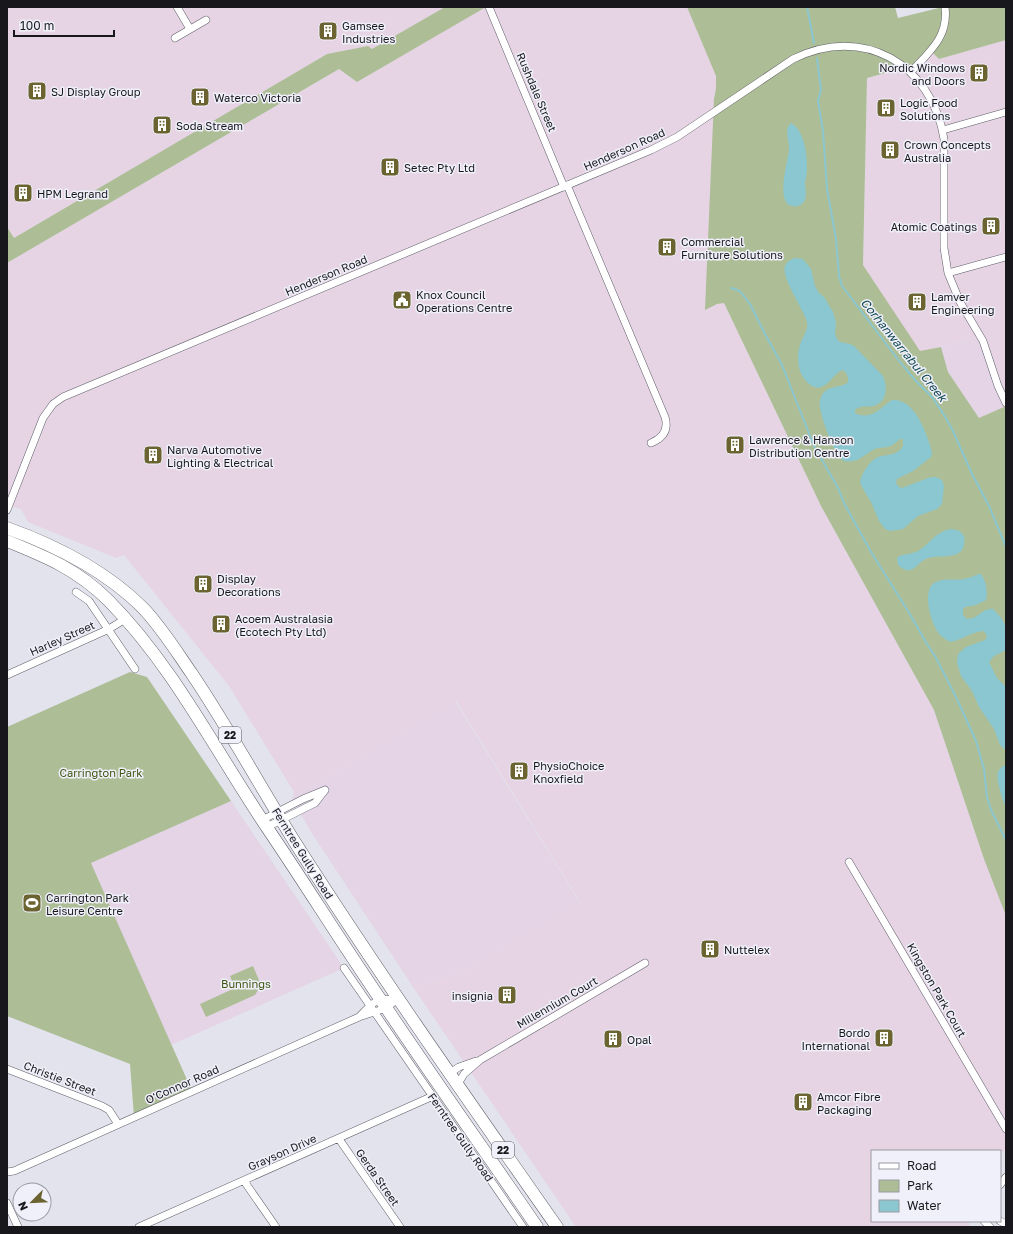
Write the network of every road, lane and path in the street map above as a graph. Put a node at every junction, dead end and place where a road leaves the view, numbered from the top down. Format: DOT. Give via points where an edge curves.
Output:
graph roads {
  1 [pos="177,7"];
  2 [pos="489,7"];
  3 [pos="945,7"];
  4 [pos="206,20"];
  5 [pos="190,29"];
  6 [pos="175,38"];
  7 [pos="911,72"];
  8 [pos="1006,112"];
  9 [pos="942,130"];
  10 [pos="566,186"];
  11 [pos="1006,257"];
  12 [pos="948,273"];
  13 [pos="1006,403"];
  14 [pos="651,443"];
  15 [pos="7,510"];
  16 [pos="7,528"];
  17 [pos="7,541"];
  18 [pos="76,592"];
  19 [pos="142,608"];
  20 [pos="125,619"];
  21 [pos="109,630"];
  22 [pos="135,669"];
  23 [pos="7,675"];
  24 [pos="279,816"];
  25 [pos="264,824"];
  26 [pos="849,862"];
  27 [pos="645,963"];
  28 [pos="344,968"];
  29 [pos="398,999"];
  30 [pos="383,1004"];
  31 [pos="369,1006"];
  32 [pos="374,1013"];
  33 [pos="358,1017"];
  34 [pos="480,1060"];
  35 [pos="7,1069"];
  36 [pos="450,1073"];
  37 [pos="458,1084"];
  38 [pos="433,1096"];
  39 [pos="454,1106"];
  40 [pos="116,1125"];
  41 [pos="1006,1129"];
  42 [pos="339,1138"];
  43 [pos="10,1171"];
  44 [pos="7,1176"];
  45 [pos="244,1181"];
  46 [pos="7,1203"];
  47 [pos="151,1225"];
  48 [pos="18,1227"];
  49 [pos="139,1227"];
  50 [pos="276,1227"];
  51 [pos="400,1227"];
  52 [pos="523,1227"];
  53 [pos="537,1227"];
  54 [pos="557,1227"];
  1 -- 5 [label="street"];
  2 -- 10 [label="street, Rushdale Street"];
  3 -- 7 [label="street" via="941,36"];
  4 -- 5 [label="street"];
  5 -- 6 [label="street"];
  7 -- 9 [label="street" via="934,104"];
  7 -- 10 [label="street, Henderson Road" via="876,51 852,46 828,47 803,54 677,137"];
  8 -- 9 [label="street"];
  9 -- 12 [label="street" via="944,248"];
  10 -- 14 [label="street, Rushdale Street" via="665,417 665,432 660,439"];
  10 -- 15 [label="street, Henderson Road" via="59,400 48,409 43,418"];
  11 -- 12 [label="street"];
  12 -- 13 [label="street" via="960,302 983,340"];
  16 -- 19 [label="main road, Ferntree Gully Road / 22" via="60,550 89,566 118,586"];
  17 -- 20 [label="main road, Ferntree Gully Road / 22" via="39,553 75,573 108,600"];
  18 -- 21 [label="street" via="89,601"];
  19 -- 20 [label="main road"];
  19 -- 24 [label="main road, Ferntree Gully Road / 22" via="173,646 209,700"];
  20 -- 21 [label="street, Harley Street"];
  20 -- 25 [label="main road, Ferntree Gully Road / 22" via="178,689"];
  21 -- 22 [label="street"];
  21 -- 23 [label="street, Harley Street"];
  24 -- 24 [label="street" via="303,799 325,790 315,803"];
  24 -- 25 [label="street"];
  24 -- 29 [label="main road, Ferntree Gully Road / 22"];
  25 -- 30 [label="main road, Ferntree Gully Road / 22"];
  26 -- 41 [label="street, Kingston Park Court"];
  27 -- 34 [label="street, Millennium Court"];
  28 -- 31 [label="street, Ferntree Gully Road"];
  29 -- 30 [label="street, O'Connor Road"];
  29 -- 30 [label="street, O'Connor Road"];
  29 -- 36 [label="main road, Ferntree Gully Road / 22"];
  30 -- 31 [label="street, O'Connor Road"];
  30 -- 32 [label="street, O'Connor Road"];
  30 -- 39 [label="main road, Ferntree Gully Road / 22"];
  31 -- 32 [label="street, Ferntree Gully Road"];
  31 -- 33 [label="street, O'Connor Road"];
  32 -- 33 [label="street, O'Connor Road"];
  32 -- 38 [label="street, Ferntree Gully Road"];
  33 -- 40 [label="street, O'Connor Road"];
  34 -- 36 [label="street, Millennium Court"];
  34 -- 37 [label="street, Millennium Court" via="464,1074"];
  35 -- 40 [label="street, Christie Street" via="105,1107 112,1113"];
  36 -- 37 [label="main road, Ferntree Gully Road / 22"];
  36 -- 39 [label="main road" via="448,1083"];
  37 -- 54 [label="main road, Ferntree Gully Road / 22"];
  38 -- 42 [label="street, Grayson Drive"];
  38 -- 52 [label="street, Ferntree Gully Road"];
  39 -- 53 [label="main road, Ferntree Gully Road / 22"];
  40 -- 43 [label="street, O'Connor Road"];
  42 -- 45 [label="street, Grayson Drive"];
  42 -- 51 [label="street, Gerda Street"];
  43 -- 44 [label="street, O'Connor Road"];
  45 -- 47 [label="street, Grayson Drive"];
  45 -- 50 [label="street"];
  46 -- 48 [label="street"];
  47 -- 49 [label="street, Grayson Drive"];
}
